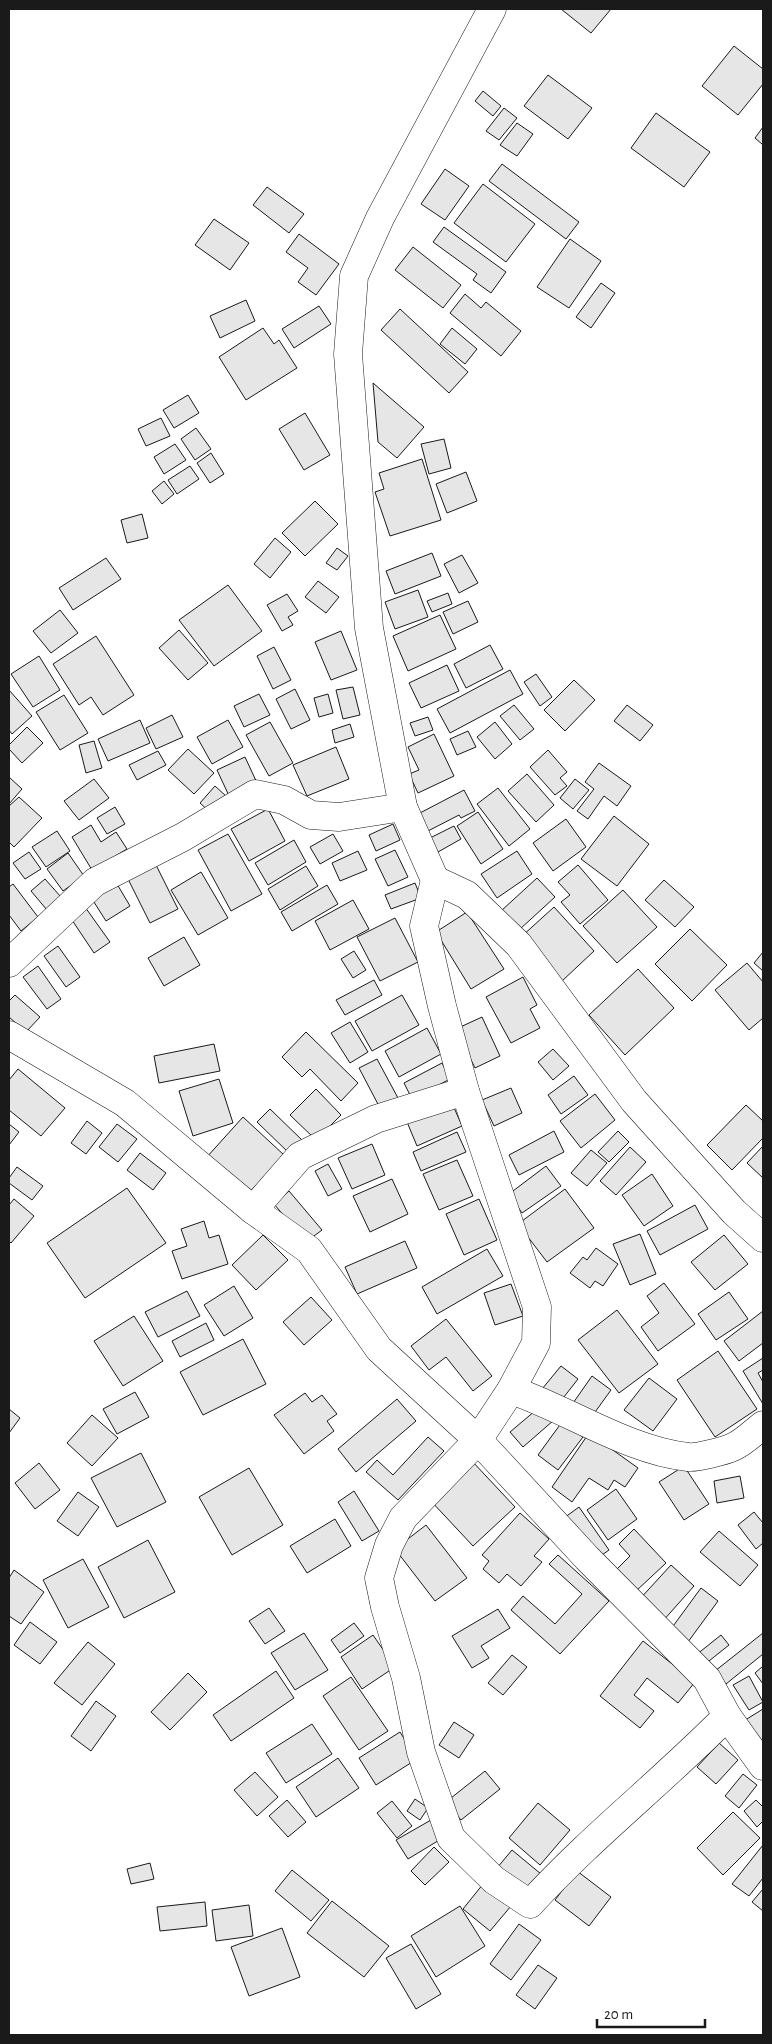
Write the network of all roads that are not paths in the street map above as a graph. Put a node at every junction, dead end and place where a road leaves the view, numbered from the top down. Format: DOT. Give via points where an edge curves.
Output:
graph roads {
  1 [pos="492,9"];
  2 [pos="402,807"];
  3 [pos="436,880"];
  4 [pos="9,963"];
  5 [pos="9,1035"];
  6 [pos="464,1091"];
  7 [pos="253,1210"];
  8 [pos="763,1238"];
  9 [pos="511,1390"];
  10 [pos="763,1425"];
  11 [pos="478,1440"];
  12 [pos="727,1716"];
  13 [pos="763,1766"];
  1 -- 2 [label="street" via="380,218 354,276 348,354 369,628"];
  2 -- 3 [label="street"];
  2 -- 4 [label="street" via="339,817 311,815 284,800 255,794 183,837 95,882"];
  3 -- 6 [label="street" via="424,926"];
  3 -- 8 [label="street" via="467,895 519,945 634,1101 734,1212"];
  5 -- 7 [label="street" via="125,1103"];
  6 -- 7 [label="street" via="376,1119 300,1156"];
  6 -- 9 [label="street" via="537,1307 536,1343"];
  7 -- 11 [label="street" via="309,1250 379,1349"];
  9 -- 10 [label="street" via="652,1449 690,1457 734,1447"];
  9 -- 11 [label="street"];
  11 -- 12 [label="street" via="626,1598 708,1678"];
  11 -- 12 [label="street" via="403,1518 389,1545 379,1578 406,1678 420,1752 451,1838 494,1880 530,1904 565,1866 686,1758"];
  12 -- 13 [label="street"];
}
